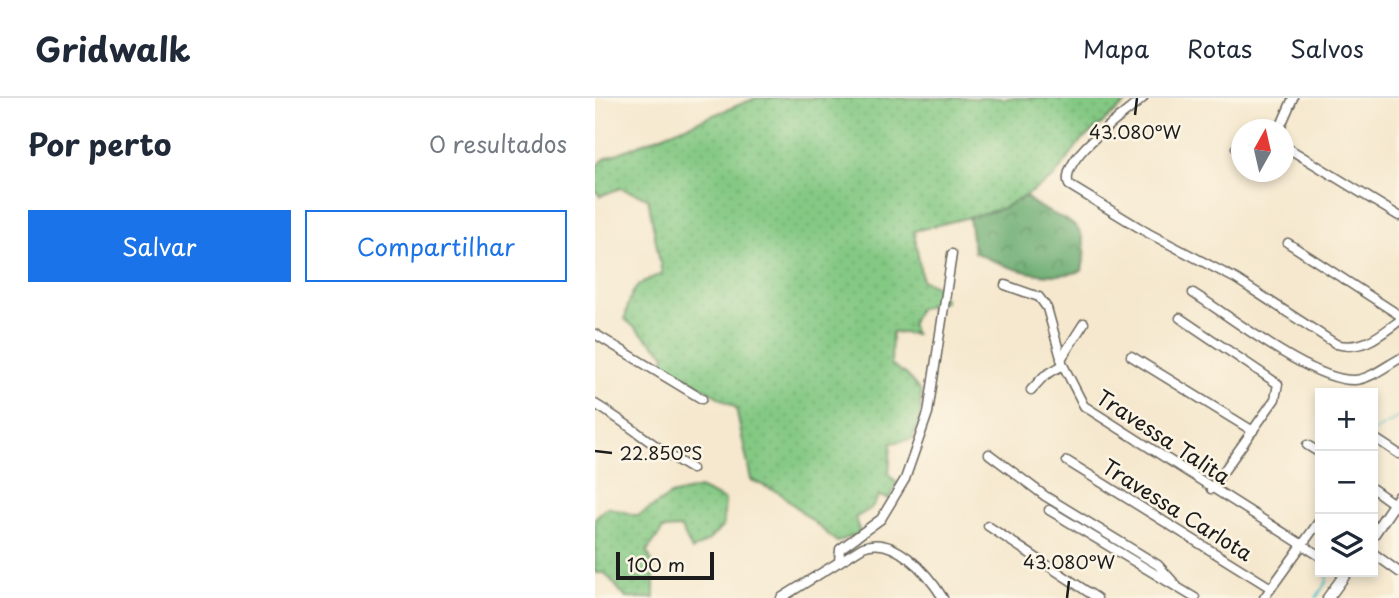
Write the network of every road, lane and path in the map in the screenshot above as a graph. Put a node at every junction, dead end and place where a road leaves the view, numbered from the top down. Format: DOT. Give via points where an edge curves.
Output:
graph roads {
  1 [pos="1143,98"];
  2 [pos="1293,98"];
  3 [pos="1284,119"];
  4 [pos="1294,151"];
  5 [pos="1399,216"];
  6 [pos="1287,243"];
  7 [pos="952,254"];
  8 [pos="1005,285"];
  9 [pos="1193,293"];
  10 [pos="1180,318"];
  11 [pos="1399,318"];
  12 [pos="1084,323"];
  13 [pos="595,334"];
  14 [pos="1131,356"];
  15 [pos="1399,359"];
  16 [pos="1062,362"];
  17 [pos="1031,390"];
  18 [pos="702,398"];
  19 [pos="595,404"];
  20 [pos="1253,431"];
  21 [pos="1378,440"];
  22 [pos="1307,445"];
  23 [pos="1317,451"];
  24 [pos="989,454"];
  25 [pos="1399,454"];
  26 [pos="1067,461"];
  27 [pos="692,470"];
  28 [pos="1211,489"];
  29 [pos="1378,491"];
  30 [pos="1396,500"];
  31 [pos="1049,510"];
  32 [pos="988,526"];
  33 [pos="1378,527"];
  34 [pos="1315,529"];
  35 [pos="1111,540"];
  36 [pos="1305,546"];
  37 [pos="1315,553"];
  38 [pos="1378,557"];
  39 [pos="839,562"];
  40 [pos="1399,572"];
  41 [pos="1343,577"];
  42 [pos="1271,588"];
  43 [pos="781,598"];
  44 [pos="943,598"];
  45 [pos="1097,598"];
  46 [pos="1195,598"];
  47 [pos="1264,598"];
  48 [pos="1328,598"];
  1 -- 11 [label="street" via="1079,153 1069,169 1069,185 1236,279 1336,344 1364,345"];
  2 -- 3 [label="street"];
  4 -- 5 [label="street"];
  6 -- 11 [label="street"];
  7 -- 39 [label="street" via="928,413 905,479 881,519 840,549"];
  8 -- 16 [label="street, Travessa Talita" via="1044,303"];
  9 -- 15 [label="street" via="1297,360 1327,374 1355,380"];
  10 -- 20 [label="street" via="1278,384 1275,398"];
  12 -- 16 [label="street"];
  13 -- 18 [label="street"];
  14 -- 20 [label="street"];
  16 -- 17 [label="street"];
  16 -- 28 [label="street, Travessa Talita" via="1084,406"];
  19 -- 27 [label="street"];
  20 -- 28 [label="street"];
  21 -- 25 [label="street"];
  22 -- 23 [label="street"];
  24 -- 35 [label="street"];
  26 -- 42 [label="street, Travessa Carlota"];
  28 -- 36 [label="street, Travessa Talita"];
  29 -- 30 [label="street"];
  30 -- 33 [label="main road"];
  31 -- 35 [label="street"];
  32 -- 45 [label="street"];
  34 -- 36 [label="street"];
  35 -- 46 [label="street"];
  36 -- 37 [label="street, Travessa Talita"];
  36 -- 42 [label="street"];
  38 -- 40 [label="street"];
  39 -- 43 [label="street"];
  39 -- 44 [label="street" via="871,544 884,545 924,571"];
  41 -- 48 [label="main road"];
  42 -- 47 [label="street"];
}
